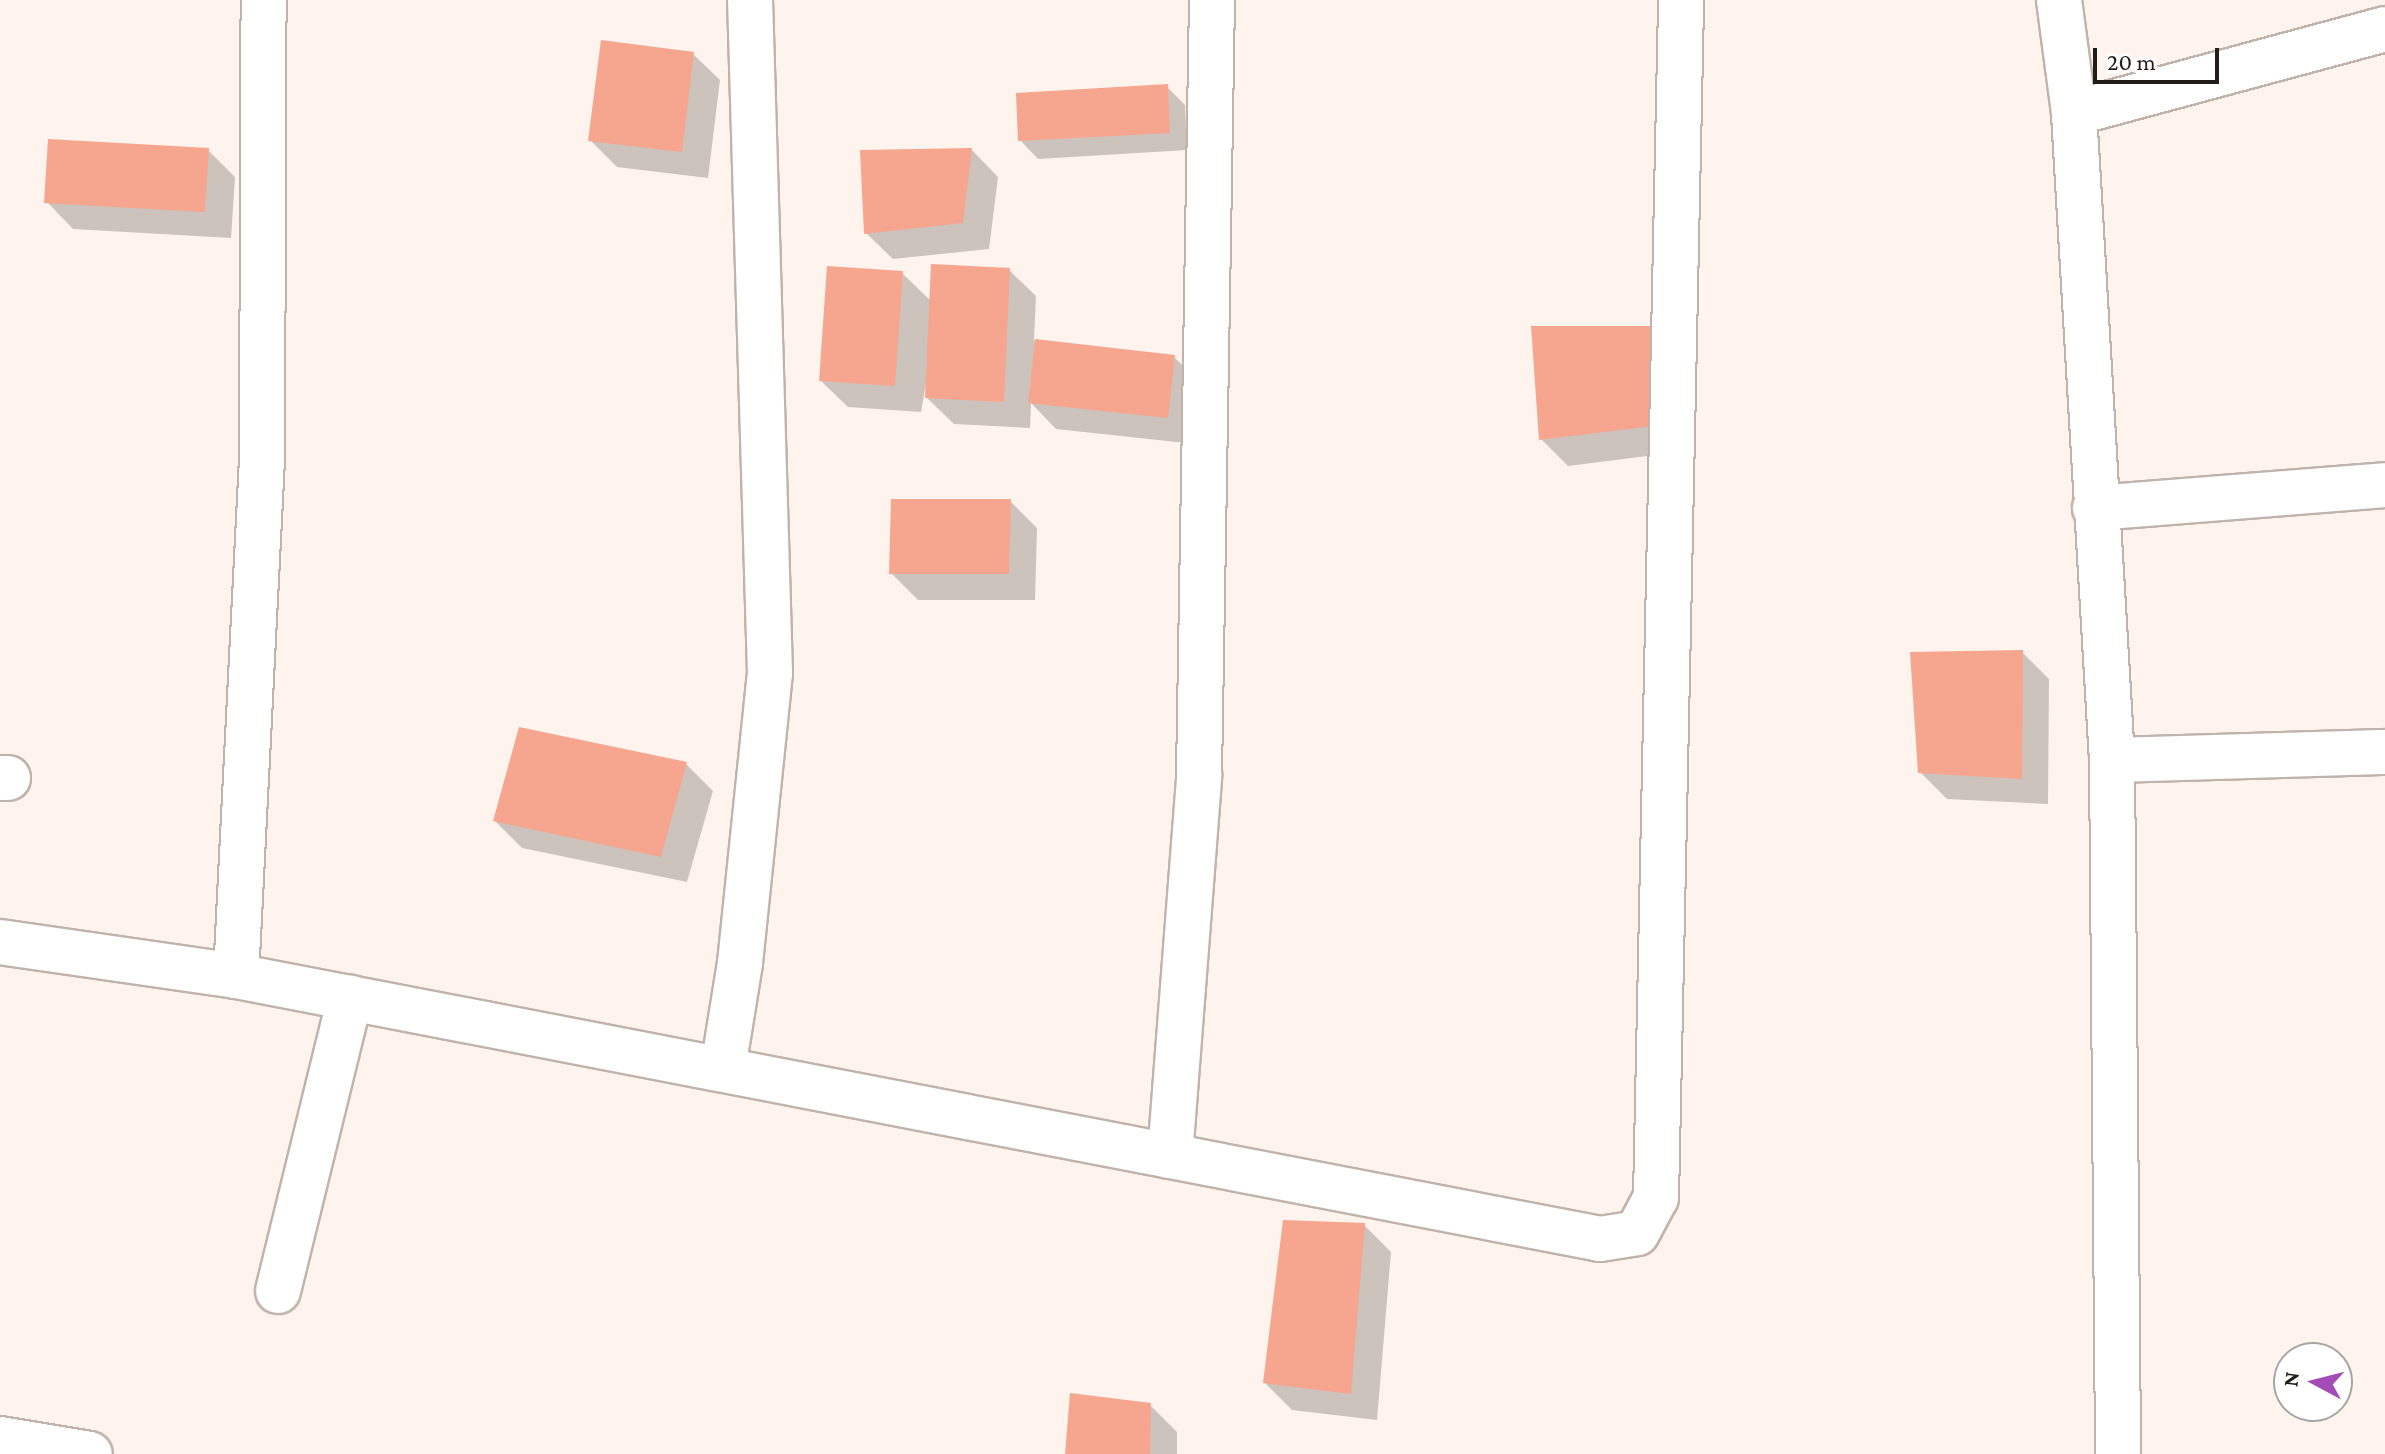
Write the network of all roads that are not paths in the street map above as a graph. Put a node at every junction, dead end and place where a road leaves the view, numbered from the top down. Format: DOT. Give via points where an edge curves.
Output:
graph roads {
  1 [pos="264,0"];
  2 [pos="750,0"];
  3 [pos="1212,0"];
  4 [pos="1681,0"];
  5 [pos="2059,0"];
  6 [pos="2385,29"];
  7 [pos="2074,113"];
  8 [pos="2385,485"];
  9 [pos="2095,508"];
  10 [pos="2385,752"];
  11 [pos="2112,760"];
  12 [pos="0,942"];
  13 [pos="236,976"];
  14 [pos="350,998"];
  15 [pos="723,1068"];
  16 [pos="1170,1156"];
  17 [pos="278,1291"];
  18 [pos="0,1439"];
  19 [pos="90,1454"];
  20 [pos="2118,1454"];
  1 -- 13 [label="street" via="262,459"];
  2 -- 15 [label="street" via="770,673 740,963"];
  3 -- 16 [label="street" via="1199,775"];
  4 -- 16 [label="street" via="1656,1198 1637,1233 1600,1239"];
  5 -- 7 [label="street"];
  6 -- 7 [label="street"];
  7 -- 9 [label="street"];
  8 -- 9 [label="street"];
  9 -- 11 [label="street"];
  10 -- 11 [label="street"];
  11 -- 20 [label="street"];
  12 -- 13 [label="street"];
  13 -- 14 [label="street"];
  14 -- 15 [label="street"];
  14 -- 17 [label="street"];
  15 -- 16 [label="street"];
  18 -- 19 [label="street"];
}
